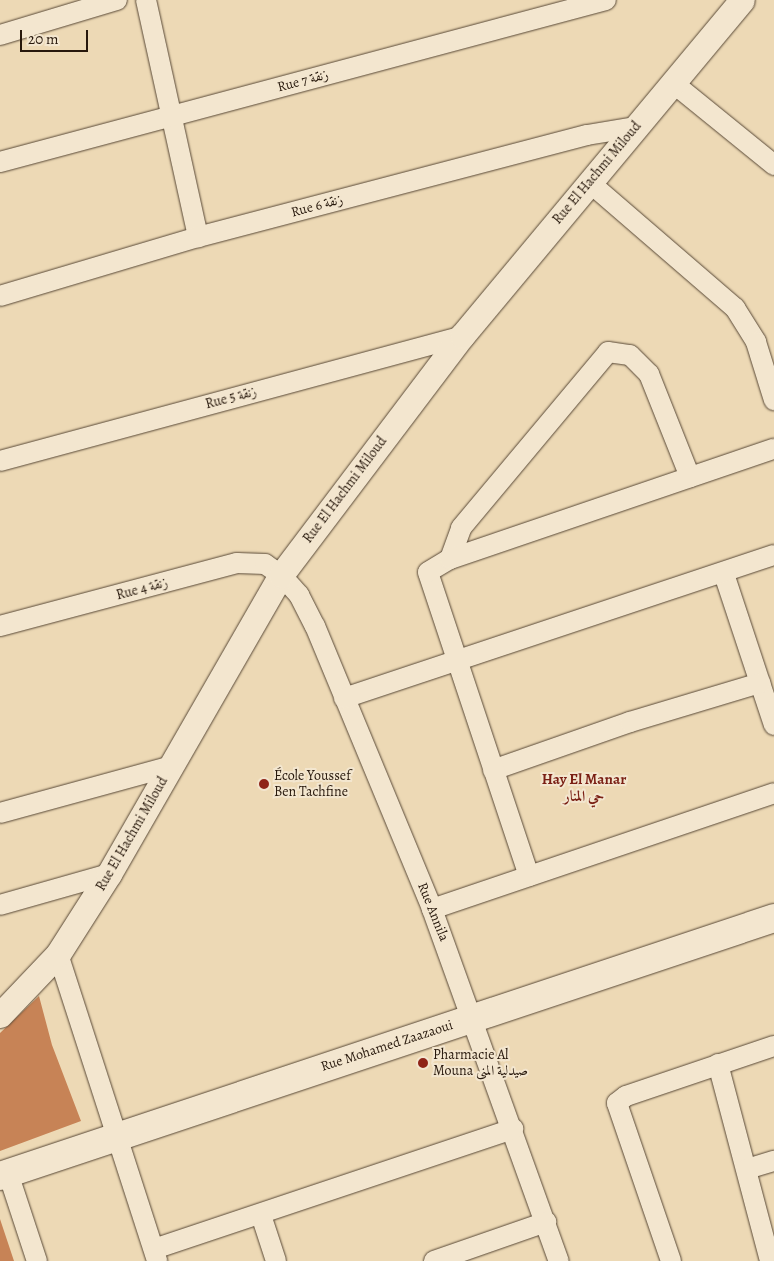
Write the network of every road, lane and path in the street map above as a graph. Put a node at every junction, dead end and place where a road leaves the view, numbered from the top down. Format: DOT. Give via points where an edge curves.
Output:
graph roads {
  1 [pos="117,0"];
  2 [pos="146,0"];
  3 [pos="606,0"];
  4 [pos="742,0"];
  5 [pos="0,34"];
  6 [pos="672,82"];
  7 [pos="172,116"];
  8 [pos="636,126"];
  9 [pos="0,162"];
  10 [pos="774,165"];
  11 [pos="589,182"];
  12 [pos="198,237"];
  13 [pos="0,296"];
  14 [pos="462,336"];
  15 [pos="774,400"];
  16 [pos="774,449"];
  17 [pos="0,461"];
  18 [pos="690,476"];
  19 [pos="774,555"];
  20 [pos="450,559"];
  21 [pos="281,574"];
  22 [pos="724,574"];
  23 [pos="0,626"];
  24 [pos="457,662"];
  25 [pos="760,682"];
  26 [pos="344,698"];
  27 [pos="774,725"];
  28 [pos="172,766"];
  29 [pos="493,770"];
  30 [pos="774,793"];
  31 [pos="0,813"];
  32 [pos="110,874"];
  33 [pos="529,876"];
  34 [pos="0,905"];
  35 [pos="432,909"];
  36 [pos="774,918"];
  37 [pos="58,954"];
  38 [pos="0,1015"];
  39 [pos="474,1017"];
  40 [pos="774,1046"];
  41 [pos="718,1064"];
  42 [pos="513,1129"];
  43 [pos="115,1137"];
  44 [pos="774,1161"];
  45 [pos="747,1169"];
  46 [pos="4,1175"];
  47 [pos="261,1215"];
  48 [pos="546,1222"];
  49 [pos="156,1255"];
  50 [pos="37,1261"];
  51 [pos="276,1261"];
  52 [pos="434,1261"];
  53 [pos="559,1261"];
  54 [pos="672,1261"];
  55 [pos="770,1261"];
  1 -- 5 [label="street"];
  2 -- 7 [label="street"];
  3 -- 7 [label="street, Rue 7 زنقة"];
  4 -- 6 [label="street, Rue El Hachmi Miloud"];
  6 -- 8 [label="street, Rue El Hachmi Miloud"];
  6 -- 10 [label="street"];
  7 -- 9 [label="street, Rue 7 زنقة"];
  7 -- 12 [label="street"];
  8 -- 11 [label="street, Rue El Hachmi Miloud"];
  8 -- 12 [label="street, Rue 6 زنقة" via="587,135"];
  11 -- 14 [label="street, Rue El Hachmi Miloud"];
  11 -- 15 [label="street" via="735,308 756,342"];
  12 -- 13 [label="street, Rue 6 زنقة"];
  14 -- 17 [label="street, Rue 5 زنقة"];
  14 -- 21 [label="street, Rue El Hachmi Miloud"];
  16 -- 18 [label="street"];
  18 -- 20 [label="street"];
  18 -- 20 [label="street" via="649,374 630,355 608,352 461,528"];
  19 -- 22 [label="street"];
  20 -- 24 [label="street" via="428,572"];
  21 -- 23 [label="street, Rue 4 زنقة" via="265,564 237,563"];
  21 -- 26 [label="street, Rue Annila" via="299,595 315,626"];
  21 -- 28 [label="street, Rue El Hachmi Miloud"];
  22 -- 24 [label="street"];
  22 -- 25 [label="street"];
  24 -- 26 [label="street"];
  24 -- 29 [label="street"];
  25 -- 27 [label="street"];
  25 -- 29 [label="street" via="630,722"];
  26 -- 35 [label="street, Rue Annila"];
  28 -- 31 [label="street"];
  28 -- 32 [label="street, Rue El Hachmi Miloud"];
  29 -- 33 [label="street"];
  30 -- 33 [label="street"];
  32 -- 34 [label="street"];
  32 -- 37 [label="street, Rue El Hachmi Miloud"];
  33 -- 35 [label="street"];
  35 -- 39 [label="street, Rue Annila"];
  36 -- 39 [label="main road, Rue Mohamed Zaazaoui"];
  37 -- 38 [label="street, Rue El Hachmi Miloud"];
  37 -- 43 [label="street"];
  39 -- 42 [label="street, Rue Annila"];
  39 -- 43 [label="main road, Rue Mohamed Zaazaoui"];
  40 -- 41 [label="street"];
  41 -- 45 [label="street"];
  41 -- 54 [label="street" via="618,1103"];
  42 -- 47 [label="street"];
  42 -- 48 [label="street, Rue Annila"];
  43 -- 46 [label="main road, Rue Mohamed Zaazaoui"];
  43 -- 49 [label="street"];
  44 -- 45 [label="street"];
  45 -- 55 [label="street"];
  46 -- 50 [label="street"];
  47 -- 49 [label="street"];
  47 -- 51 [label="street"];
  48 -- 52 [label="street"];
  48 -- 53 [label="street, Rue Annila"];
}
